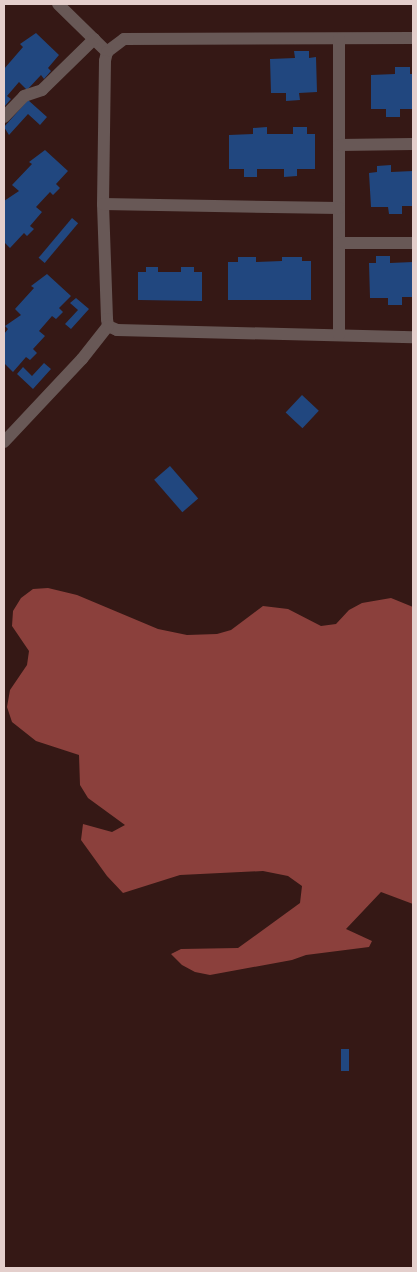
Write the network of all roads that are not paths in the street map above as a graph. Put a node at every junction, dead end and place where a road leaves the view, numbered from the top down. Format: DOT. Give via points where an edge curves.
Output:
graph roads {
  1 [pos="58,4"];
  2 [pos="413,38"];
  3 [pos="94,39"];
  4 [pos="338,39"];
  5 [pos="107,52"];
  6 [pos="4,117"];
  7 [pos="413,144"];
  8 [pos="339,145"];
  9 [pos="103,204"];
  10 [pos="339,208"];
  11 [pos="339,243"];
  12 [pos="413,243"];
  13 [pos="108,326"];
  14 [pos="339,335"];
  15 [pos="413,337"];
  16 [pos="4,442"];
  1 -- 3 [label="street"];
  2 -- 4 [label="street"];
  3 -- 5 [label="street"];
  3 -- 6 [label="street" via="42,90 24,96"];
  4 -- 5 [label="street" via="124,39"];
  4 -- 8 [label="street"];
  5 -- 9 [label="street"];
  7 -- 8 [label="street"];
  8 -- 10 [label="street"];
  9 -- 10 [label="street"];
  9 -- 13 [label="street"];
  10 -- 11 [label="street"];
  11 -- 12 [label="street"];
  11 -- 14 [label="street"];
  13 -- 14 [label="street" via="117,330"];
  13 -- 16 [label="street" via="82,359"];
  14 -- 15 [label="street"];
}
